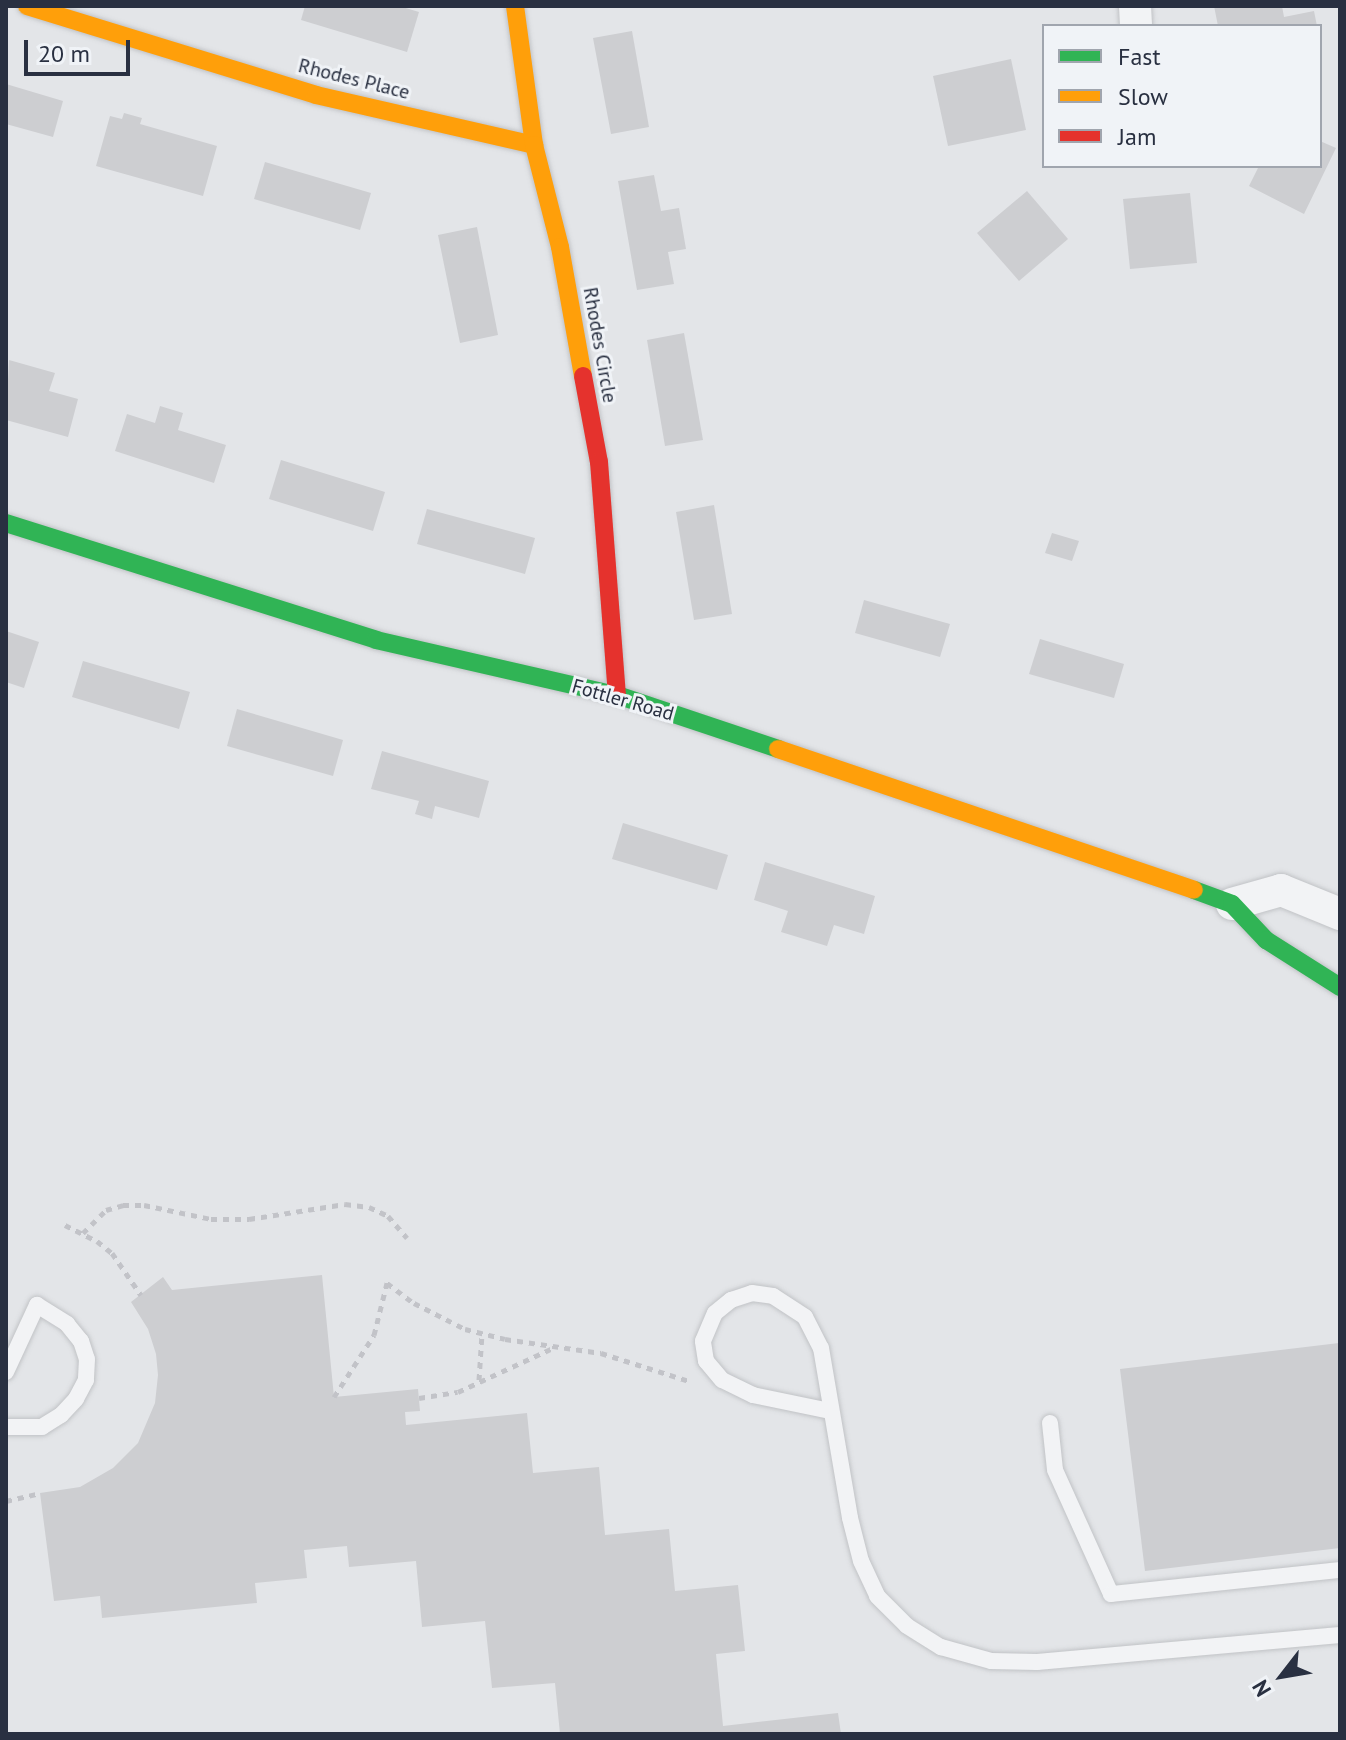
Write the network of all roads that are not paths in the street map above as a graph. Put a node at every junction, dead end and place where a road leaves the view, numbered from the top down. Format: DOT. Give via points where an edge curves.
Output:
graph roads {
  1 [pos="27,6"];
  2 [pos="515,6"];
  3 [pos="534,145"];
  4 [pos="6,523"];
  5 [pos="617,695"];
  6 [pos="1232,904"];
  7 [pos="1340,914"];
  8 [pos="1340,987"];
  9 [pos="6,1372"];
  10 [pos="830,1411"];
  11 [pos="1050,1423"];
  12 [pos="6,1427"];
  13 [pos="1340,1570"];
  14 [pos="1340,1635"];
  1 -- 3 [label="street, Rhodes Place" via="316,95"];
  2 -- 3 [label="street, Rhodes Circle"];
  3 -- 5 [label="street, Rhodes Circle" via="560,247 599,462"];
  4 -- 5 [label="street, Fottler Road" via="376,640"];
  5 -- 6 [label="street, Fottler Road"];
  6 -- 7 [label="street" via="1281,890"];
  6 -- 8 [label="street, Fottler Road" via="1266,940"];
  9 -- 12 [label="lane" via="37,1305 67,1324 87,1359 86,1380 61,1415 42,1427"];
  10 -- 10 [label="lane" via="821,1348 805,1317 773,1296 752,1293 715,1313 703,1341 706,1361 722,1380 753,1395"];
  10 -- 14 [label="lane" via="850,1518 877,1596 907,1626 941,1647 991,1661 1037,1662"];
  11 -- 13 [label="lane" via="1055,1470 1111,1594"];
}
